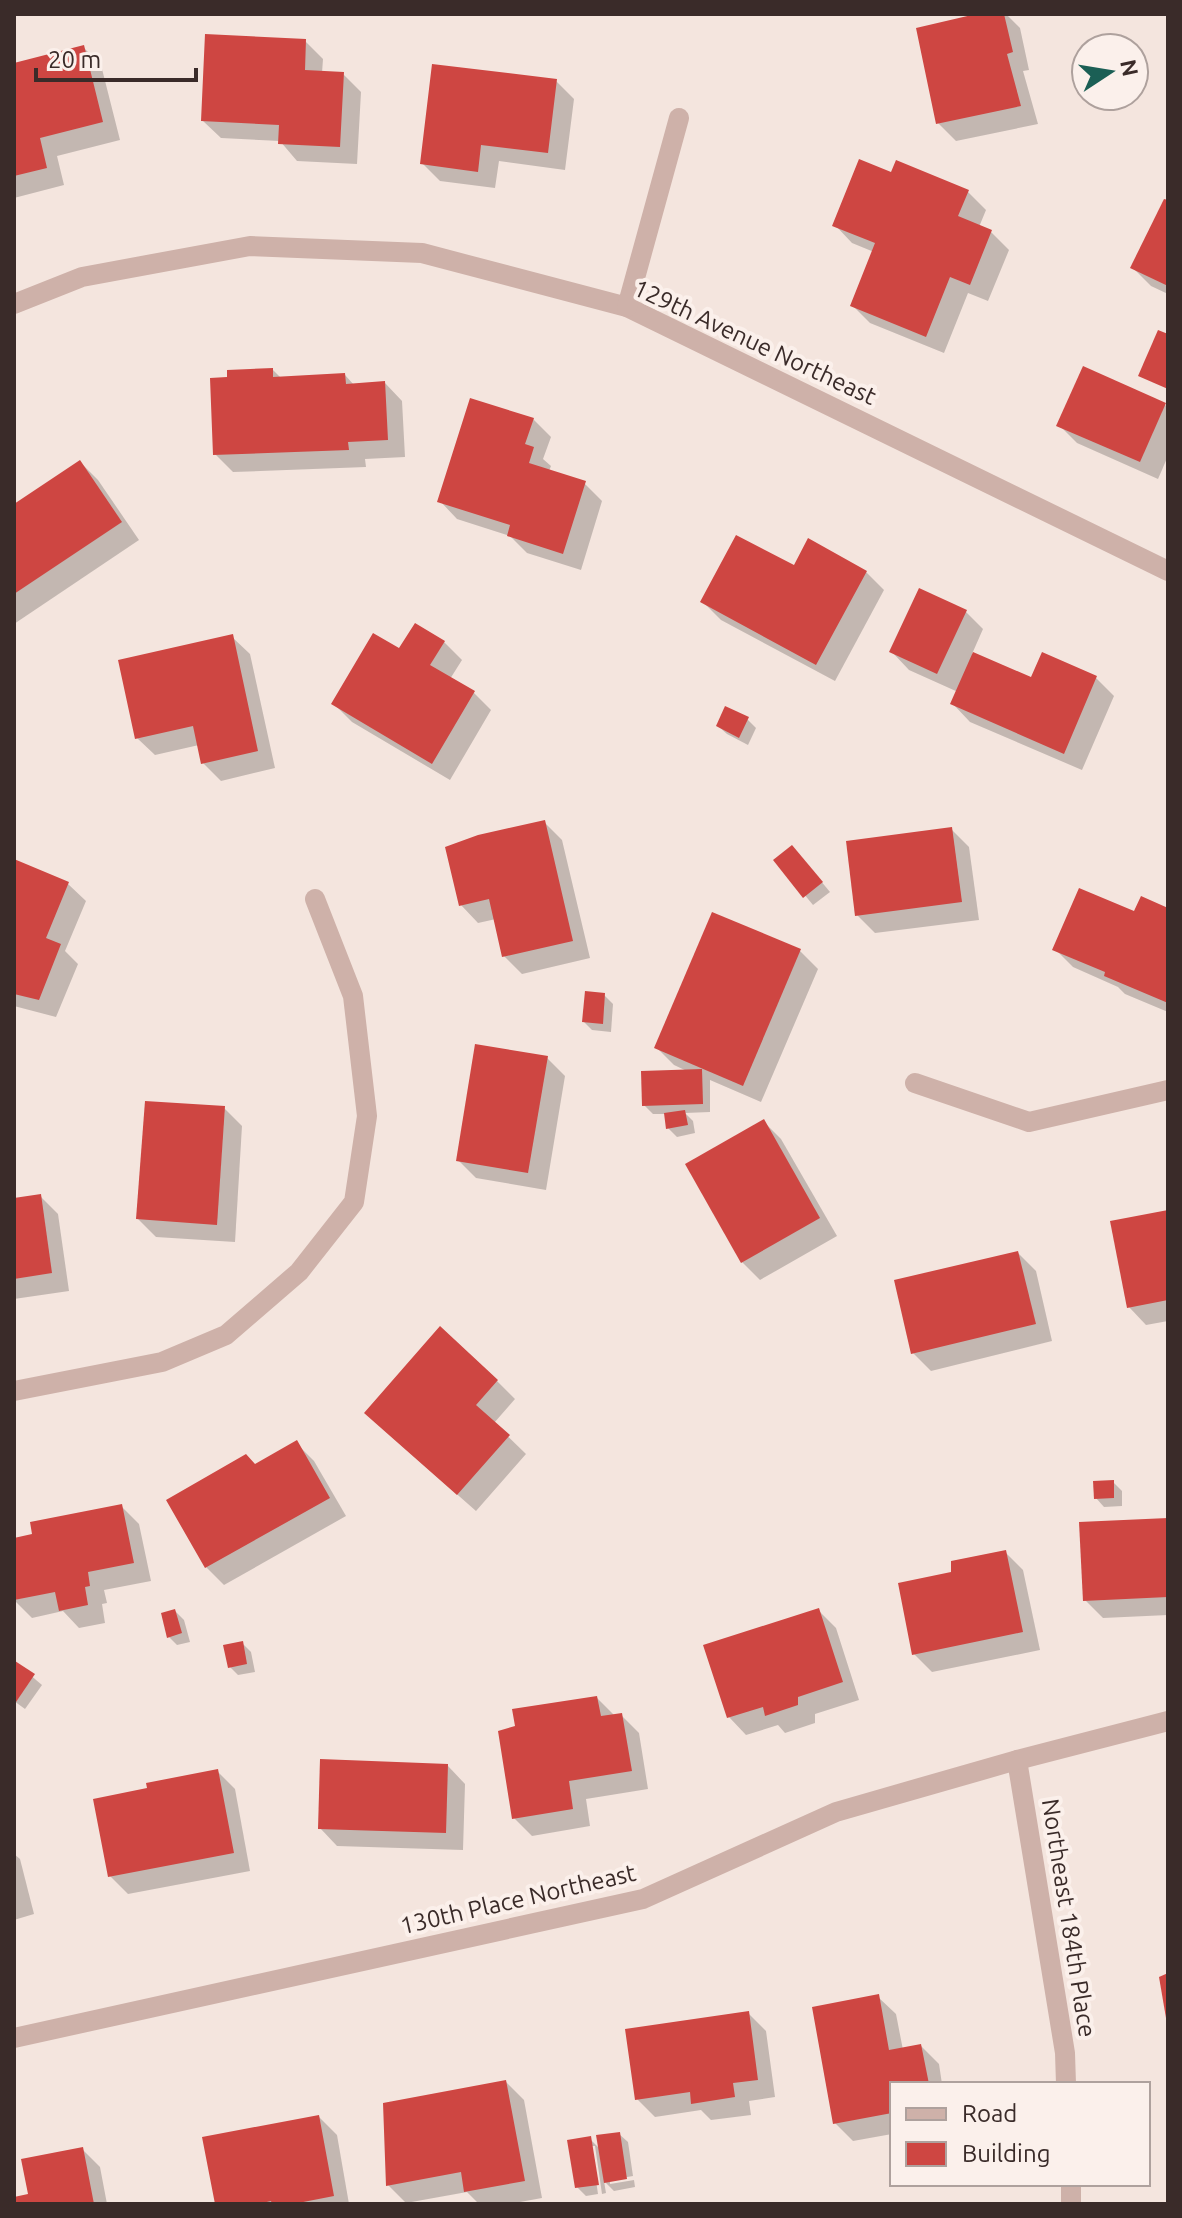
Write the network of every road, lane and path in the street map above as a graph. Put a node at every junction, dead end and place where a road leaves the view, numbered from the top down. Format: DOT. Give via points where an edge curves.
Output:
graph roads {
  1 [pos="679,118"];
  2 [pos="14,304"];
  3 [pos="627,307"];
  4 [pos="1168,571"];
  5 [pos="315,899"];
  6 [pos="915,1083"];
  7 [pos="1168,1090"];
  8 [pos="14,1391"];
  9 [pos="1168,1721"];
  10 [pos="1017,1760"];
  11 [pos="14,2038"];
  12 [pos="1066,2082"];
  1 -- 3 [label="street"];
  2 -- 3 [label="street, 129th Avenue Northeast" via="82,277 250,246 422,253"];
  3 -- 4 [label="street, 129th Avenue Northeast"];
  5 -- 8 [label="street" via="353,996 367,1116 354,1202 299,1272 226,1335 162,1362"];
  6 -- 7 [label="street" via="1029,1122"];
  9 -- 10 [label="street, 130th Place Northeast"];
  10 -- 11 [label="street, 130th Place Northeast" via="836,1812 643,1899"];
  10 -- 12 [label="street, Northeast 184th Place"];
}
